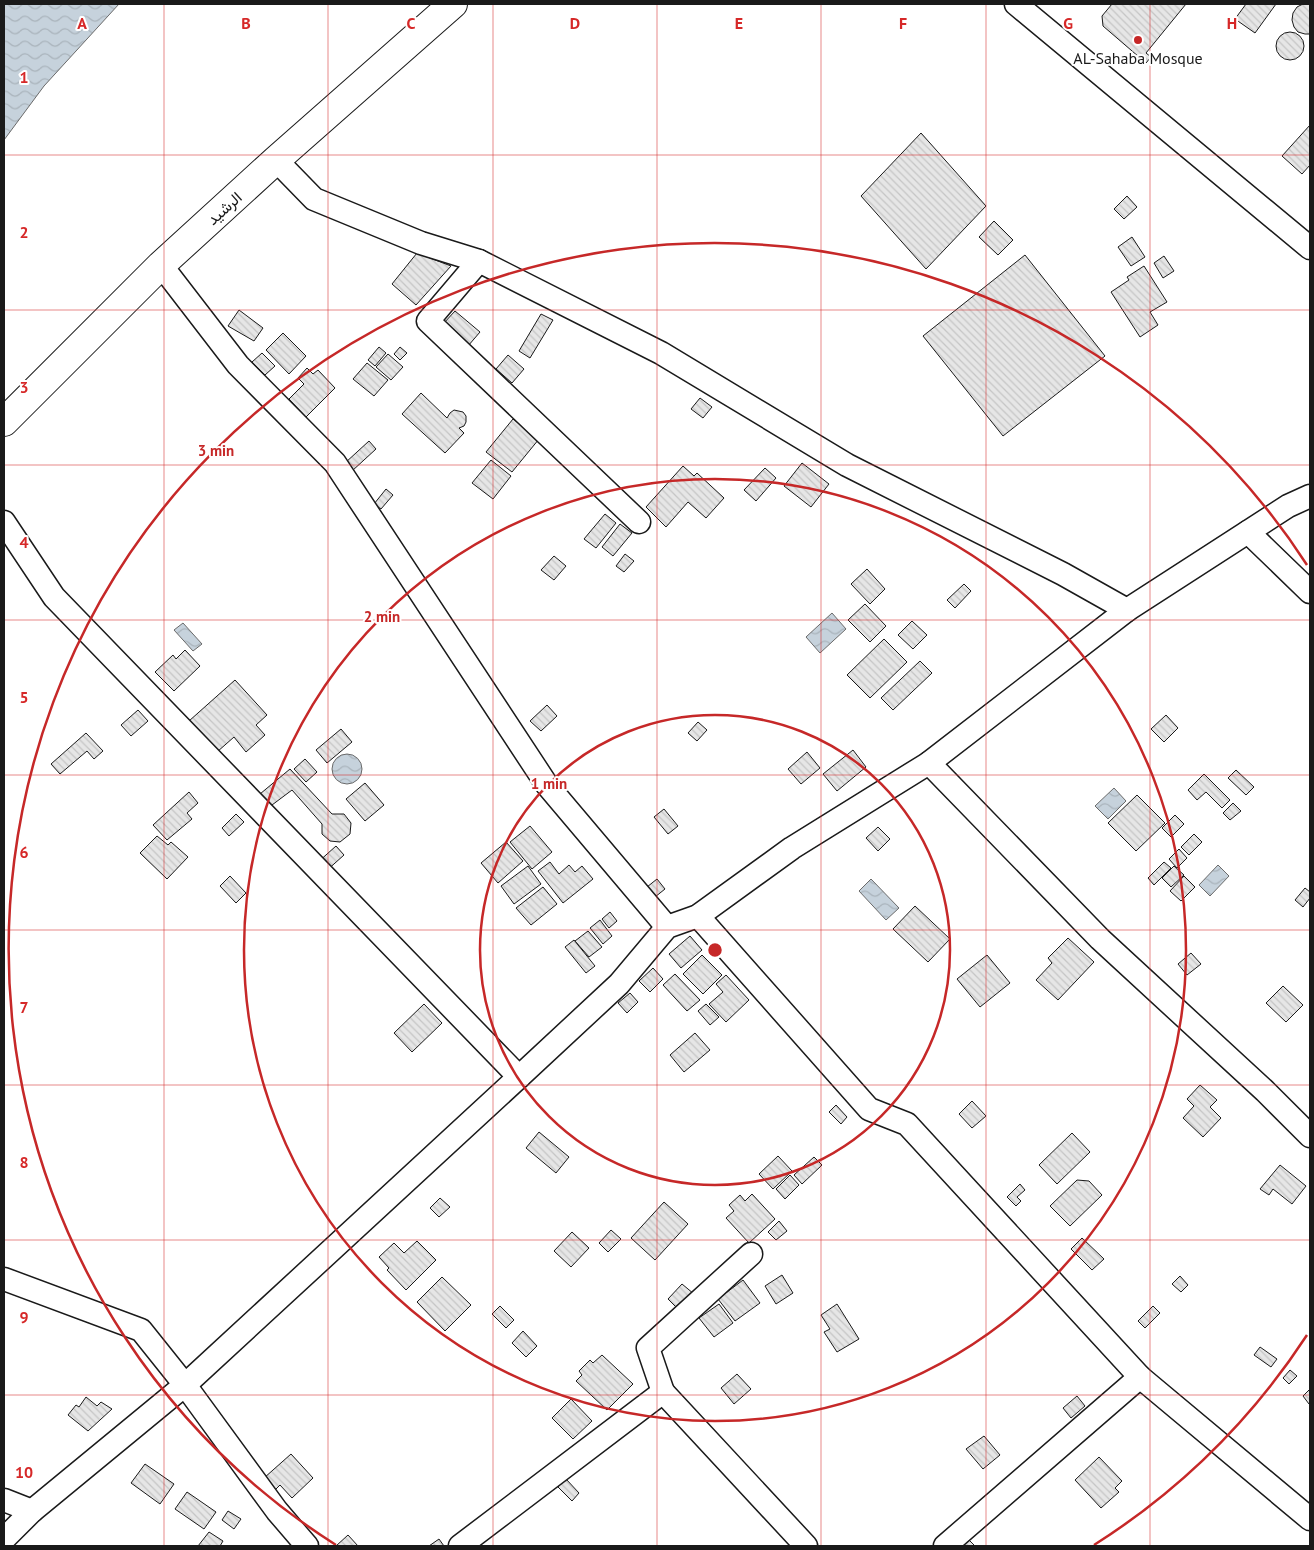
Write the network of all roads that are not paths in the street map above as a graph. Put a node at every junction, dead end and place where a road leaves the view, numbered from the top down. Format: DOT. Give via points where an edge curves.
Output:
graph roads {
  1 [pos="453,4"];
  2 [pos="1016,4"];
  3 [pos="276,160"];
  4 [pos="1308,242"];
  5 [pos="479,261"];
  6 [pos="161,265"];
  7 [pos="4,422"];
  8 [pos="1310,496"];
  9 [pos="4,522"];
  10 [pos="639,522"];
  11 [pos="1248,532"];
  12 [pos="1310,592"];
  13 [pos="1128,610"];
  14 [pos="929,763"];
  15 [pos="698,916"];
  16 [pos="667,927"];
  17 [pos="518,1077"];
  18 [pos="1310,1136"];
  19 [pos="751,1254"];
  20 [pos="4,1279"];
  21 [pos="1140,1376"];
  22 [pos="184,1385"];
  23 [pos="663,1392"];
  24 [pos="4,1500"];
  25 [pos="32,1511"];
  26 [pos="1310,1519"];
  27 [pos="4,1539"];
  28 [pos="307,1546"];
  29 [pos="460,1546"];
  30 [pos="806,1546"];
  31 [pos="945,1546"];
  1 -- 3 [label="main road, الرشيد"];
  2 -- 4 [label="street"];
  3 -- 5 [label="street" via="314,199 421,243"];
  3 -- 6 [label="main road, الرشيد"];
  5 -- 10 [label="street" via="428,321"];
  5 -- 13 [label="street" via="661,353 847,465"];
  6 -- 7 [label="main road, الرشيد"];
  6 -- 16 [label="street" via="238,365 335,463 547,784"];
  8 -- 11 [label="street"];
  9 -- 17 [label="street" via="54,597"];
  11 -- 12 [label="street"];
  11 -- 13 [label="street"];
  13 -- 14 [label="street"];
  14 -- 15 [label="street" via="792,848"];
  14 -- 18 [label="street" via="1100,939"];
  15 -- 16 [label="street"];
  15 -- 21 [label="street" via="869,1109 907,1124"];
  16 -- 17 [label="street" via="619,984"];
  17 -- 22 [label="street"];
  19 -- 23 [label="street" via="648,1348"];
  20 -- 22 [label="street" via="141,1330"];
  21 -- 26 [label="street"];
  21 -- 31 [label="street"];
  22 -- 25 [label="street"];
  22 -- 28 [label="street" via="277,1511"];
  23 -- 29 [label="street"];
  23 -- 30 [label="street"];
  24 -- 25 [label="street"];
  25 -- 27 [label="street"];
}
